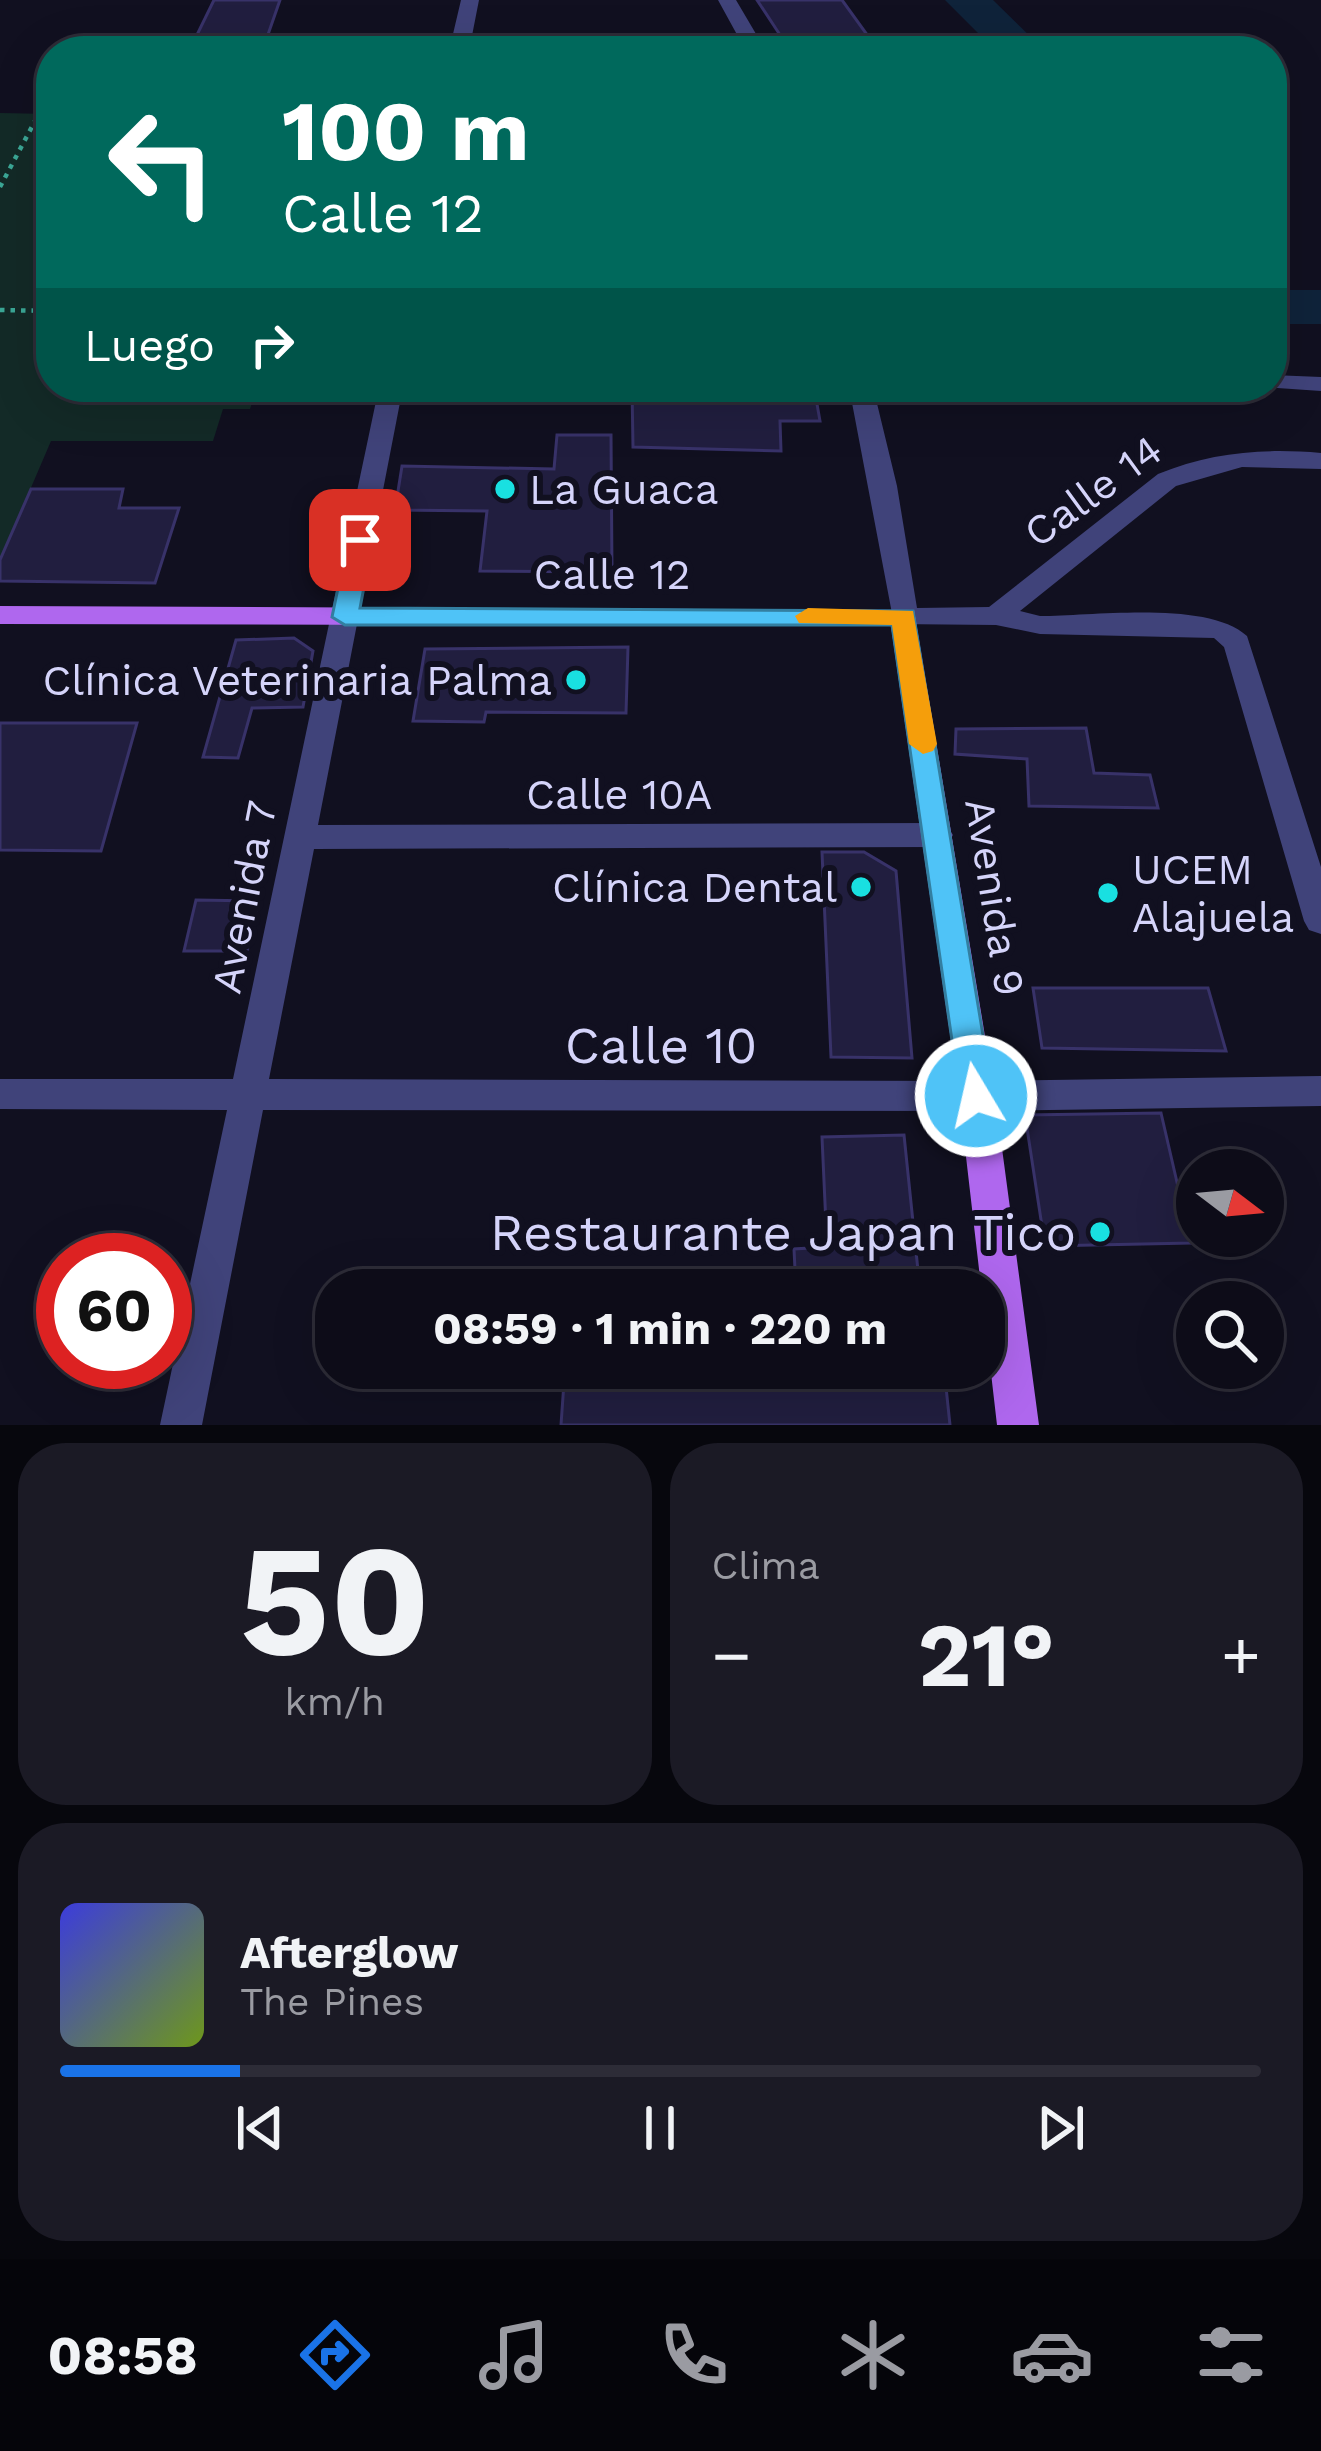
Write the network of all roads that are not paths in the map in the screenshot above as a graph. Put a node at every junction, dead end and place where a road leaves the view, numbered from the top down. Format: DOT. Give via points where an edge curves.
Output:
graph roads {
  1 [pos="470,0"];
  2 [pos="727,0"];
  3 [pos="462,36"];
  4 [pos="747,36"];
  5 [pos="1287,383"];
  6 [pos="1321,384"];
  7 [pos="388,402"];
  8 [pos="864,402"];
  9 [pos="1321,461"];
  10 [pos="0,615"];
  11 [pos="996,616"];
  12 [pos="345,617"];
  13 [pos="904,617"];
  14 [pos="937,836"];
  15 [pos="302,837"];
  16 [pos="1321,921"];
  17 [pos="1321,1090"];
  18 [pos="0,1094"];
  19 [pos="249,1096"];
  20 [pos="976,1096"];
  21 [pos="181,1425"];
  22 [pos="1018,1425"];
  1 -- 3 [label="street"];
  2 -- 4 [label="street"];
  5 -- 6 [label="street"];
  7 -- 12 [label="street, Avenida 7"];
  8 -- 13 [label="street, Avenida 9"];
  9 -- 11 [label="street, Calle 14" via="1227,460 1180,473"];
  10 -- 12 [label="main road, Calle 12"];
  11 -- 13 [label="street, Calle 12"];
  11 -- 16 [label="street, Calle 12" via="1040,625 1223,630 1237,643"];
  12 -- 13 [label="main road, Calle 12"];
  12 -- 15 [label="street, Avenida 7"];
  13 -- 14 [label="main road, Avenida 9"];
  14 -- 15 [label="street, Calle 10A"];
  14 -- 20 [label="main road, Avenida 9"];
  15 -- 19 [label="street, Avenida 7"];
  17 -- 20 [label="street, Calle 10"];
  18 -- 19 [label="street, Calle 10"];
  19 -- 20 [label="street, Calle 10"];
  19 -- 21 [label="street, Avenida 7"];
  20 -- 22 [label="main road, Avenida 9"];
}
